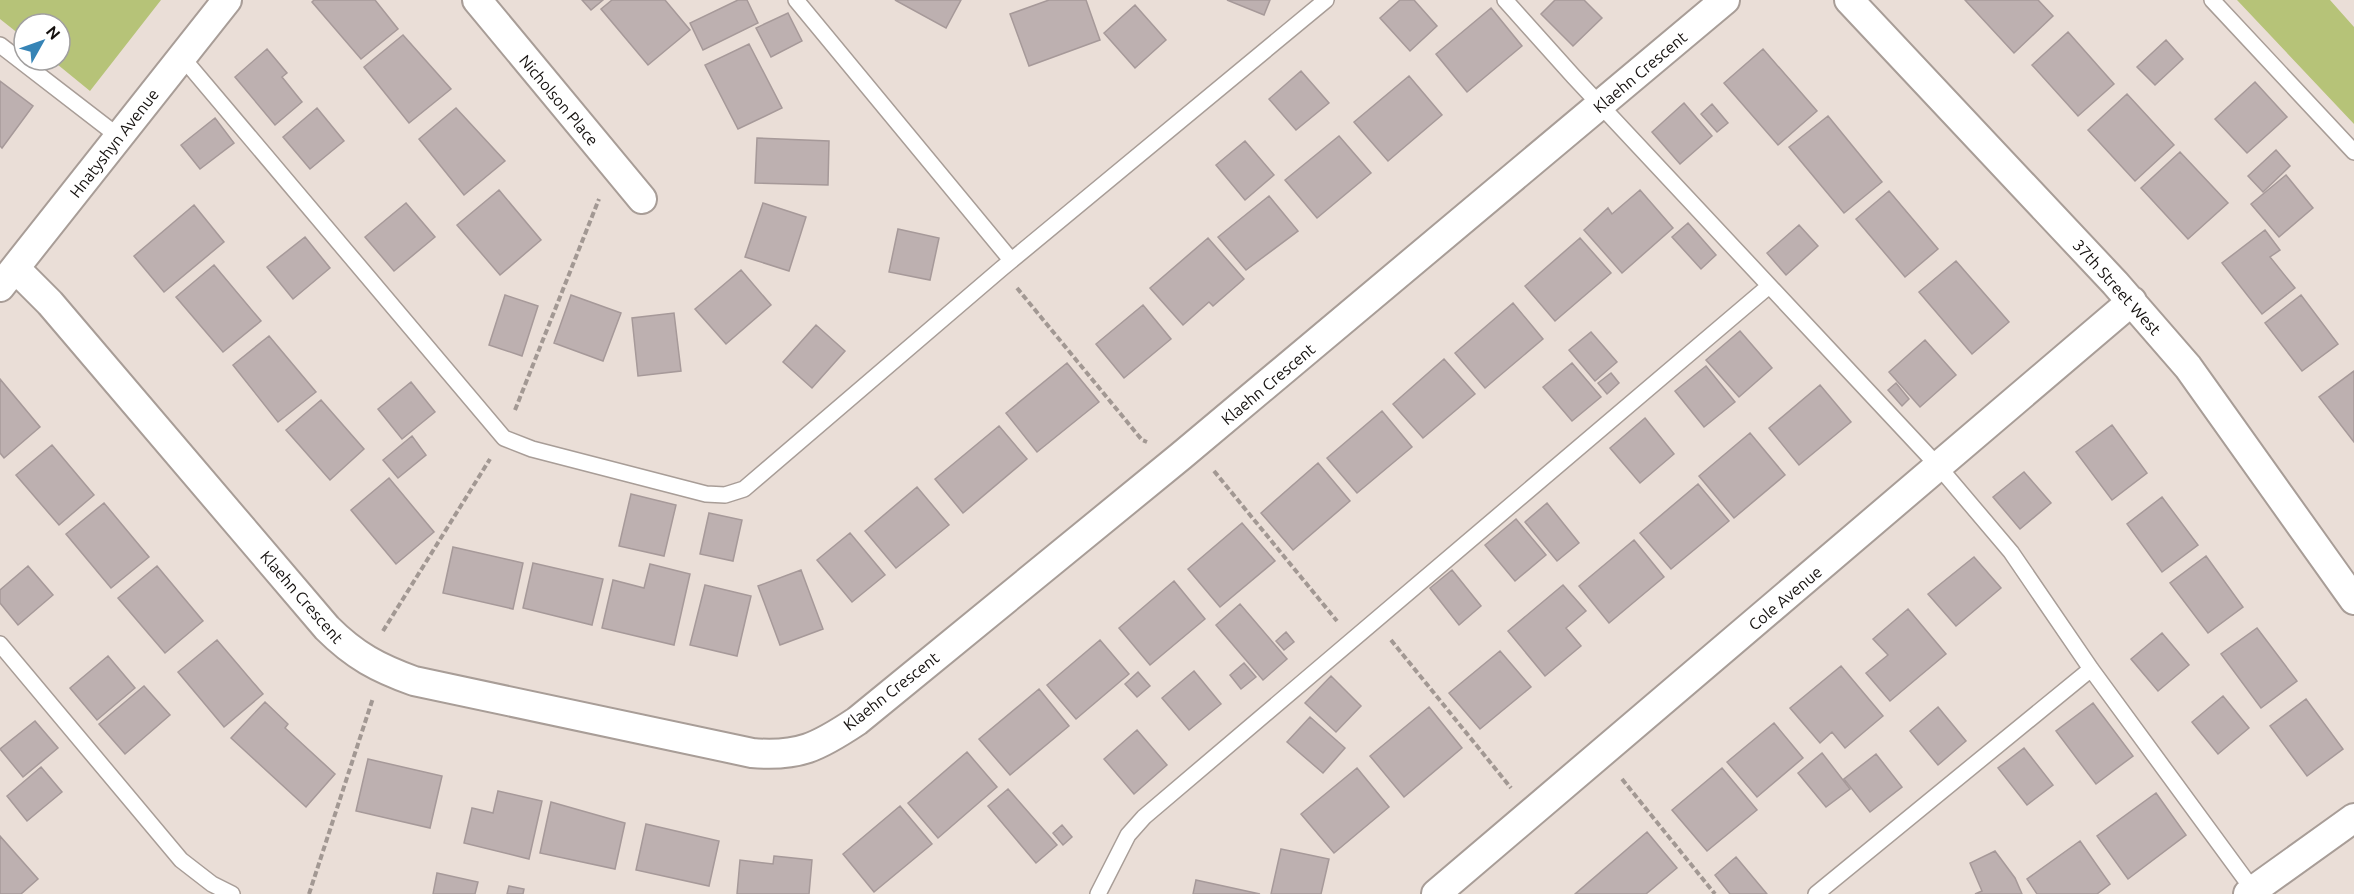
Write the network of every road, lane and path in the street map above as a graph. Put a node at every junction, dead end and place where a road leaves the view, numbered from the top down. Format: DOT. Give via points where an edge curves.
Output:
graph roads {
  1 [pos="227,0"];
  2 [pos="477,0"];
  3 [pos="796,0"];
  4 [pos="1326,0"];
  5 [pos="1505,0"];
  6 [pos="1725,0"];
  7 [pos="1849,0"];
  8 [pos="2212,0"];
  9 [pos="0,45"];
  10 [pos="182,57"];
  11 [pos="1601,105"];
  12 [pos="118,136"];
  13 [pos="2354,152"];
  14 [pos="642,199"];
  15 [pos="1006,265"];
  16 [pos="8,278"];
  17 [pos="1769,286"];
  18 [pos="2132,302"];
  19 [pos="1181,456"];
  20 [pos="1939,467"];
  21 [pos="2354,600"];
  22 [pos="1375,621"];
  23 [pos="1352,639"];
  24 [pos="0,644"];
  25 [pos="377,668"];
  26 [pos="2091,669"];
  27 [pos="1618,774"];
  28 [pos="1558,790"];
  29 [pos="2354,818"];
  30 [pos="2252,893"];
  31 [pos="232,894"];
  32 [pos="309,894"];
  33 [pos="1098,894"];
  34 [pos="1436,894"];
  35 [pos="1715,894"];
  36 [pos="1816,894"];
  1 -- 10 [label="street, Hnatyshyn Avenue"];
  2 -- 14 [label="street, Nicholson Place"];
  3 -- 15 [label="lane"];
  4 -- 15 [label="lane"];
  5 -- 11 [label="lane"];
  6 -- 11 [label="street, Klaehn Crescent"];
  7 -- 18 [label="street, 37th Street West"];
  8 -- 13 [label="lane"];
  9 -- 12 [label="lane"];
  10 -- 12 [label="street, Hnatyshyn Avenue"];
  10 -- 15 [label="lane" via="504,438 532,449 706,494 725,495 744,489"];
  11 -- 17 [label="lane"];
  11 -- 19 [label="street, Klaehn Crescent"];
  12 -- 16 [label="street, Hnatyshyn Avenue"];
  15 -- 19 [label="path" via="1142,440"];
  16 -- 25 [label="street, Klaehn Crescent" via="50,303 327,628"];
  17 -- 20 [label="lane"];
  17 -- 22 [label="lane"];
  18 -- 20 [label="street, Cole Avenue"];
  18 -- 21 [label="street, 37th Street West" via="2188,367"];
  19 -- 23 [label="path" via="1211,467"];
  19 -- 25 [label="street, Klaehn Crescent" via="857,721 806,750 780,755 752,753 414,681"];
  20 -- 26 [label="lane" via="2011,552"];
  20 -- 28 [label="street, Cole Avenue"];
  22 -- 23 [label="lane"];
  22 -- 28 [label="path" via="1512,788"];
  23 -- 33 [label="lane" via="1144,817 1128,834"];
  24 -- 31 [label="lane" via="181,860"];
  25 -- 32 [label="path" via="372,703"];
  26 -- 30 [label="lane"];
  26 -- 36 [label="lane"];
  27 -- 35 [label="path"];
  28 -- 34 [label="street, Cole Avenue"];
  29 -- 30 [label="street"];
}
